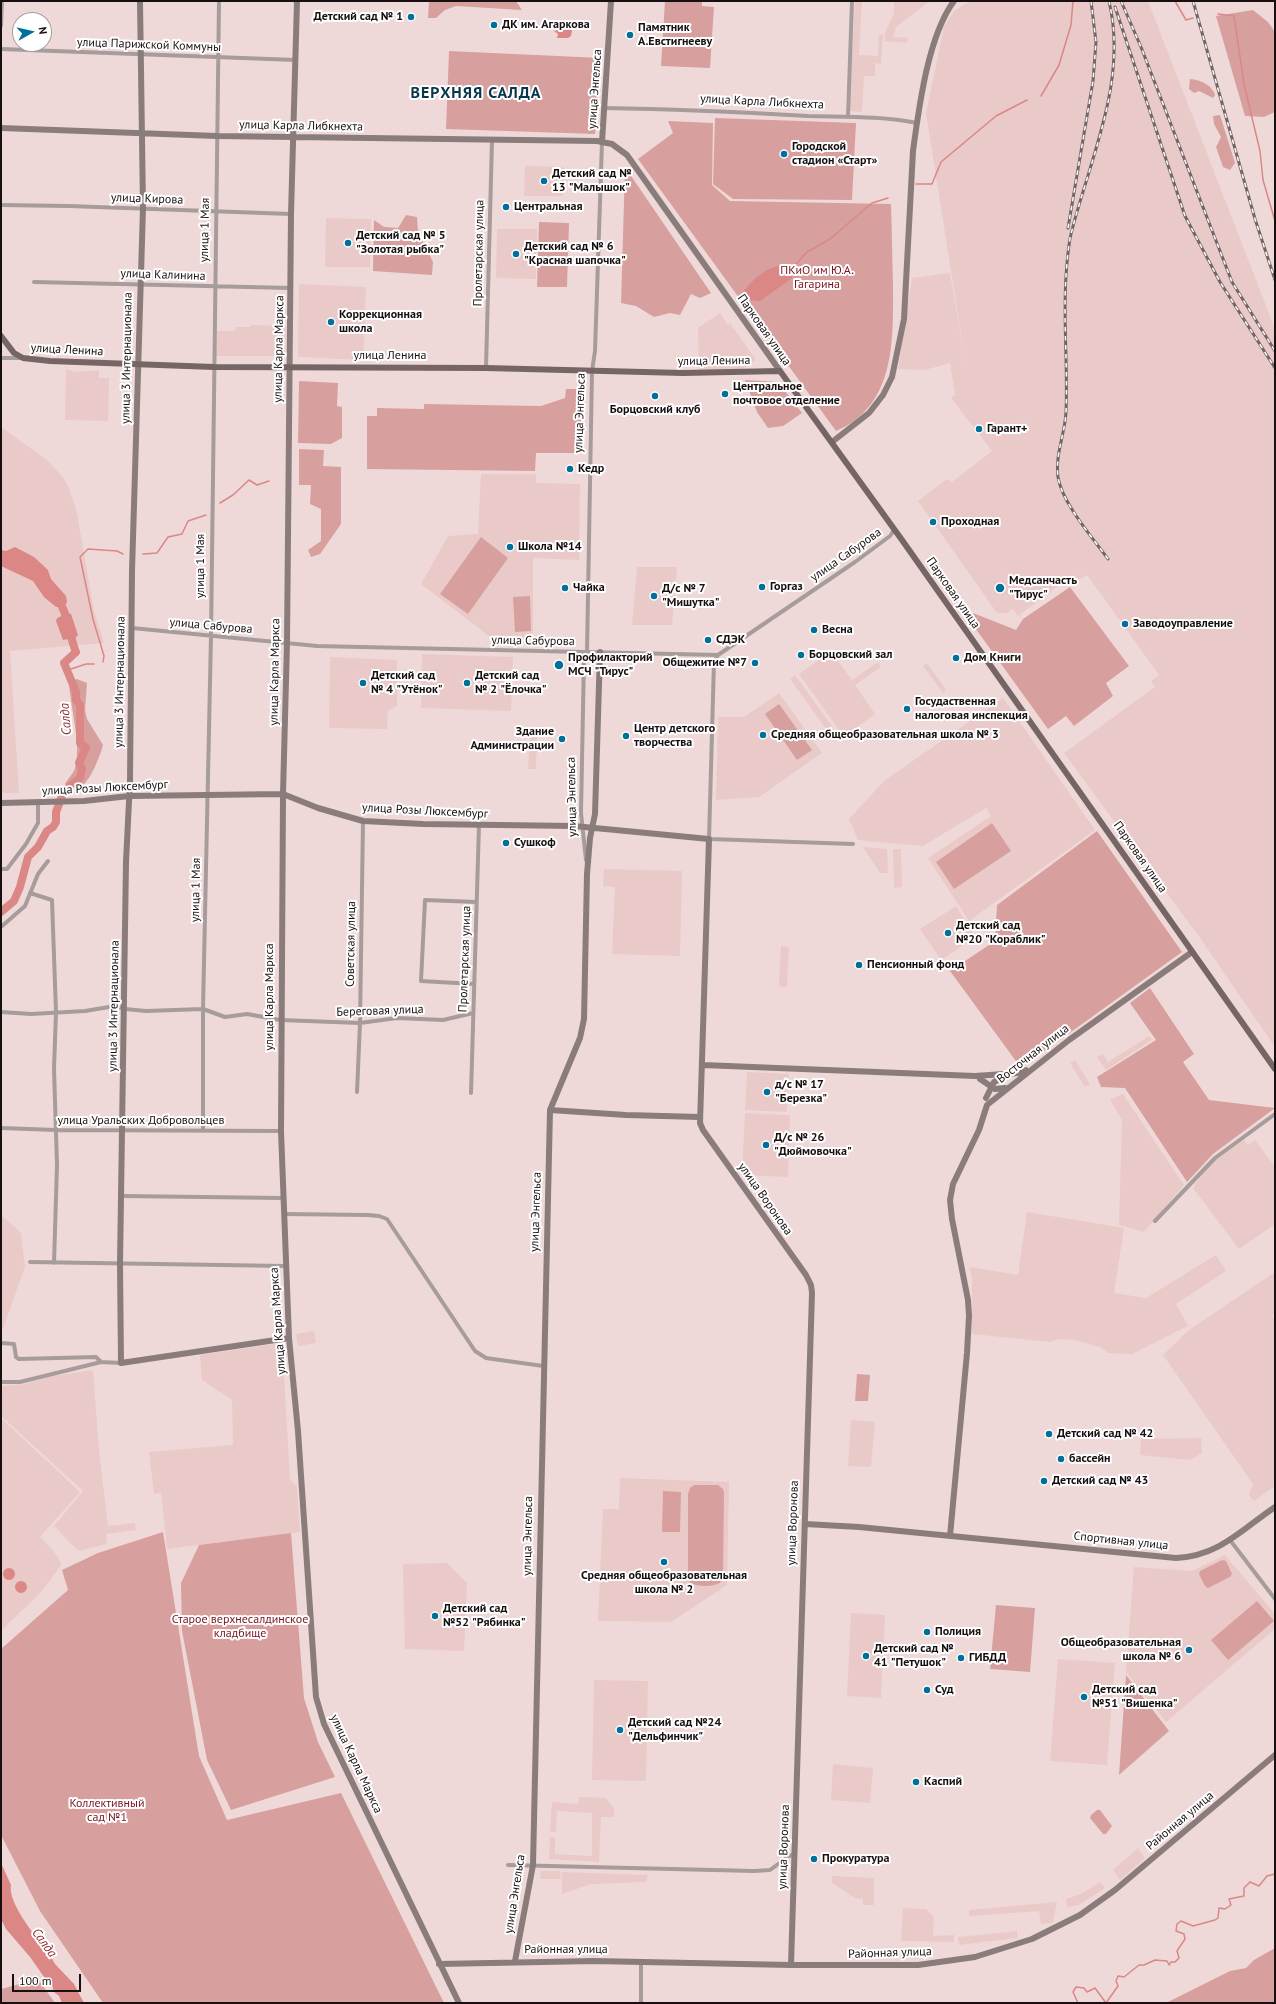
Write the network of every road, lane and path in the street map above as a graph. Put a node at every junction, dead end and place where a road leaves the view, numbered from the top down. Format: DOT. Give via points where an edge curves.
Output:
graph roads {
  1 [pos="2,1"];
  2 [pos="140,1"];
  3 [pos="219,1"];
  4 [pos="297,1"];
  5 [pos="611,1"];
  6 [pos="852,1"];
  7 [pos="954,1"];
  8 [pos="1,26"];
  9 [pos="1,50"];
  10 [pos="140,55"];
  11 [pos="218,58"];
  12 [pos="296,60"];
  13 [pos="604,108"];
  14 [pos="848,117"];
  15 [pos="917,123"];
  16 [pos="1,128"];
  17 [pos="143,132"];
  18 [pos="217,136"];
  19 [pos="294,138"];
  20 [pos="492,140"];
  21 [pos="602,142"];
  22 [pos="1,205"];
  23 [pos="143,208"];
  24 [pos="215,211"];
  25 [pos="292,214"];
  26 [pos="34,282"];
  27 [pos="140,285"];
  28 [pos="214,288"];
  29 [pos="291,288"];
  30 [pos="1,336"];
  31 [pos="1,358"];
  32 [pos="23,358"];
  33 [pos="138,364"];
  34 [pos="214,367"];
  35 [pos="290,367"];
  36 [pos="486,368"];
  37 [pos="592,371"];
  38 [pos="780,371"];
  39 [pos="832,442"];
  40 [pos="894,530"];
  41 [pos="132,628"];
  42 [pos="211,636"];
  43 [pos="287,643"];
  44 [pos="587,652"];
  45 [pos="600,652"];
  46 [pos="718,655"];
  47 [pos="283,794"];
  48 [pos="207,795"];
  49 [pos="129,796"];
  50 [pos="38,802"];
  51 [pos="1,803"];
  52 [pos="363,821"];
  53 [pos="479,825"];
  54 [pos="582,827"];
  55 [pos="593,828"];
  56 [pos="709,839"];
  57 [pos="852,844"];
  58 [pos="48,861"];
  59 [pos="1,869"];
  60 [pos="587,874"];
  61 [pos="30,893"];
  62 [pos="476,902"];
  63 [pos="1,927"];
  64 [pos="1192,952"];
  65 [pos="474,984"];
  66 [pos="125,1009"];
  67 [pos="203,1009"];
  68 [pos="1,1012"];
  69 [pos="56,1012"];
  70 [pos="473,1013"];
  71 [pos="280,1020"];
  72 [pos="360,1023"];
  73 [pos="703,1065"];
  74 [pos="1032,1068"];
  75 [pos="1275,1068"];
  76 [pos="1016,1073"];
  77 [pos="986,1074"];
  78 [pos="978,1078"];
  79 [pos="998,1080"];
  80 [pos="990,1088"];
  81 [pos="356,1092"];
  82 [pos="999,1092"];
  83 [pos="471,1093"];
  84 [pos="986,1102"];
  85 [pos="550,1110"];
  86 [pos="1275,1114"];
  87 [pos="700,1117"];
  88 [pos="1,1128"];
  89 [pos="56,1130"];
  90 [pos="203,1130"];
  91 [pos="123,1131"];
  92 [pos="281,1131"];
  93 [pos="122,1196"];
  94 [pos="283,1198"];
  95 [pos="283,1214"];
  96 [pos="1155,1221"];
  97 [pos="30,1262"];
  98 [pos="54,1263"];
  99 [pos="120,1264"];
  100 [pos="286,1266"];
  101 [pos="289,1338"];
  102 [pos="1,1343"];
  103 [pos="101,1362"];
  104 [pos="121,1363"];
  105 [pos="543,1366"];
  106 [pos="1,1382"];
  107 [pos="1275,1508"];
  108 [pos="805,1524"];
  109 [pos="950,1536"];
  110 [pos="1230,1540"];
  111 [pos="1275,1599"];
  112 [pos="1275,1754"];
  113 [pos="795,1854"];
  114 [pos="508,1864"];
  115 [pos="533,1865"];
  116 [pos="515,1961"];
  117 [pos="641,1962"];
  118 [pos="439,1964"];
  119 [pos="791,1965"];
  120 [pos="459,2003"];
  121 [pos="641,2003"];
  1 -- 8 [label="street"];
  2 -- 10 [label="street, улица 3 Интернационала"];
  3 -- 11 [label="street, улица 1 Мая"];
  4 -- 12 [label="street, улица Карла Маркса"];
  5 -- 13 [label="street, улица Энгельса"];
  6 -- 14 [label="street"];
  7 -- 15 [label="street" via="937,30"];
  9 -- 10 [label="street, улица Парижской Коммуны"];
  10 -- 11 [label="street, улица Парижской Коммуны"];
  10 -- 17 [label="street, улица 3 Интернационала"];
  11 -- 12 [label="street, улица Парижской Коммуны"];
  11 -- 18 [label="street, улица 1 Мая"];
  12 -- 19 [label="street, улица Карла Маркса"];
  13 -- 14 [label="street, улица Карла Либкнехта"];
  13 -- 21 [label="street, улица Энгельса"];
  14 -- 15 [label="street, улица Карла Либкнехта"];
  15 -- 39 [label="street" via="913,151 904,319 892,377 883,395 869,413"];
  16 -- 17 [label="street, улица Карла Либкнехта"];
  17 -- 18 [label="street, улица Карла Либкнехта"];
  17 -- 23 [label="street, улица 3 Интернационала"];
  18 -- 19 [label="street, улица Карла Либкнехта"];
  18 -- 24 [label="street, улица 1 Мая"];
  19 -- 20 [label="street, улица Карла Либкнехта"];
  19 -- 25 [label="street, улица Карла Маркса"];
  20 -- 21 [label="street, улица Карла Либкнехта"];
  20 -- 36 [label="street, Пролетарская улица"];
  21 -- 37 [label="street, улица Энгельса" via="595,350"];
  21 -- 38 [label="street, Парковая улица" via="612,144 627,155"];
  22 -- 23 [label="street, улица Кирова"];
  23 -- 24 [label="street, улица Кирова"];
  23 -- 27 [label="street, улица 3 Интернационала"];
  24 -- 25 [label="street, улица Кирова"];
  24 -- 28 [label="street, улица 1 Мая"];
  25 -- 29 [label="street, улица Карла Маркса"];
  26 -- 27 [label="street, улица Калинина"];
  27 -- 28 [label="street, улица Калинина"];
  27 -- 33 [label="street, улица 3 Интернационала"];
  28 -- 29 [label="street, улица Калинина"];
  28 -- 34 [label="street, улица 1 Мая"];
  29 -- 35 [label="street, улица Карла Маркса"];
  30 -- 32 [label="main road" via="14,353"];
  31 -- 32 [label="street, улица Ленина"];
  32 -- 33 [label="main road, улица Ленина"];
  33 -- 34 [label="main road, улица Ленина"];
  33 -- 41 [label="street, улица 3 Интернационала"];
  34 -- 35 [label="main road, улица Ленина"];
  34 -- 42 [label="street, улица 1 Мая"];
  35 -- 36 [label="main road, улица Ленина"];
  35 -- 43 [label="street, улица Карла Маркса"];
  36 -- 37 [label="main road, улица Ленина"];
  37 -- 38 [label="main road, улица Ленина" via="683,374"];
  37 -- 44 [label="street, улица Энгельса"];
  38 -- 39 [label="main road, Парковая улица"];
  39 -- 40 [label="main road, Парковая улица"];
  40 -- 46 [label="street, улица Сабурова" via="890,536 850,565"];
  40 -- 64 [label="main road, Парковая улица"];
  41 -- 42 [label="street, улица Сабурова"];
  41 -- 49 [label="street, улица 3 Интернационала"];
  42 -- 43 [label="street, улица Сабурова"];
  42 -- 48 [label="street, улица 1 Мая"];
  43 -- 44 [label="street, улица Сабурова" via="417,649"];
  43 -- 47 [label="street, улица Карла Маркса"];
  44 -- 45 [label="street, улица Сабурова"];
  44 -- 54 [label="street, улица Энгельса" via="584,658 582,710"];
  45 -- 46 [label="street, улица Сабурова"];
  45 -- 55 [label="street, улица Энгельса"];
  46 -- 56 [label="street" via="714,662"];
  47 -- 48 [label="street, улица Розы Люксембург"];
  47 -- 52 [label="street, улица Розы Люксембург" via="318,808"];
  47 -- 71 [label="street, улица Карла Маркса"];
  48 -- 49 [label="street, улица Розы Люксембург"];
  48 -- 67 [label="street, улица 1 Мая"];
  49 -- 50 [label="street, улица Розы Люксембург" via="84,801"];
  49 -- 66 [label="street, улица 3 Интернационала"];
  50 -- 51 [label="street, улица Розы Люксембург"];
  50 -- 59 [label="street" via="38,823 7,869"];
  52 -- 53 [label="street, улица Розы Люксембург"];
  52 -- 72 [label="street, Советская улица"];
  53 -- 54 [label="street, улица Розы Люксембург"];
  53 -- 62 [label="street, Пролетарская улица"];
  54 -- 55 [label="street, улица Розы Люксембург"];
  54 -- 60 [label="street, улица Энгельса"];
  55 -- 56 [label="street, улица Розы Люксембург"];
  55 -- 60 [label="street, улица Энгельса"];
  56 -- 57 [label="street"];
  56 -- 73 [label="street, улица Воронова"];
  58 -- 61 [label="street" via="38,874"];
  60 -- 85 [label="street, улица Энгельса" via="584,1019 580,1038"];
  61 -- 63 [label="street" via="26,906"];
  61 -- 69 [label="street" via="52,900"];
  62 -- 65 [label="street, Пролетарская улица"];
  62 -- 65 [label="street" via="425,900 421,981"];
  64 -- 74 [label="street, Восточная улица"];
  64 -- 75 [label="main road, Парковая улица"];
  65 -- 70 [label="street, Пролетарская улица"];
  66 -- 67 [label="street, Береговая улица"];
  66 -- 69 [label="street, Береговая улица" via="115,1006"];
  66 -- 91 [label="street, улица 3 Интернационала"];
  67 -- 71 [label="street, Береговая улица" via="225,1017 247,1014"];
  67 -- 90 [label="street, улица 1 Мая"];
  68 -- 69 [label="street, Береговая улица"];
  69 -- 89 [label="street"];
  70 -- 72 [label="street, Береговая улица" via="443,1020 397,1018"];
  70 -- 83 [label="street, Пролетарская улица"];
  71 -- 72 [label="street, Береговая улица"];
  71 -- 92 [label="street, улица Карла Маркса"];
  72 -- 81 [label="street, Советская улица"];
  73 -- 78 [label="street"];
  73 -- 87 [label="street, улица Воронова"];
  74 -- 76 [label="street"];
  74 -- 82 [label="street, Восточная улица"];
  76 -- 77 [label="street"];
  76 -- 79 [label="street"];
  77 -- 78 [label="street"];
  77 -- 79 [label="street"];
  78 -- 80 [label="street"];
  78 -- 84 [label="street"];
  79 -- 80 [label="street"];
  79 -- 82 [label="street"];
  80 -- 82 [label="street"];
  80 -- 84 [label="street"];
  82 -- 84 [label="street, Восточная улица"];
  84 -- 109 [label="street, Восточная улица" via="978,1130 953,1184 950,1200 968,1300 967,1353"];
  85 -- 87 [label="street"];
  85 -- 105 [label="street, улица Энгельса"];
  86 -- 96 [label="street" via="1214,1158"];
  87 -- 108 [label="street, улица Воронова" via="703,1130 811,1285"];
  88 -- 89 [label="street, улица Уральских Добровольцев"];
  89 -- 91 [label="street, улица Уральских Добровольцев"];
  89 -- 98 [label="street" via="58,1165"];
  90 -- 91 [label="street, улица Уральских Добровольцев"];
  90 -- 92 [label="street, улица Уральских Добровольцев"];
  91 -- 93 [label="street, улица 3 Интернационала"];
  92 -- 94 [label="street, улица Карла Маркса"];
  93 -- 94 [label="street"];
  93 -- 99 [label="street, улица 3 Интернационала"];
  94 -- 95 [label="street, улица Карла Маркса"];
  95 -- 100 [label="street, улица Карла Маркса"];
  95 -- 105 [label="street" via="368,1215 387,1219 475,1351 486,1358"];
  97 -- 98 [label="street"];
  98 -- 99 [label="street"];
  99 -- 100 [label="street"];
  99 -- 104 [label="street, улица 3 Интернационала"];
  100 -- 101 [label="street, улица Карла Маркса"];
  101 -- 104 [label="street"];
  101 -- 118 [label="street, улица Карла Маркса" via="316,1697 324,1724"];
  102 -- 103 [label="street" via="14,1344 16,1357 19,1359 96,1357"];
  103 -- 104 [label="street"];
  103 -- 106 [label="street" via="20,1382"];
  105 -- 115 [label="street, улица Энгельса"];
  107 -- 110 [label="street, Спортивная улица"];
  108 -- 109 [label="street, Спортивная улица"];
  108 -- 113 [label="street, улица Воронова"];
  109 -- 110 [label="street, Спортивная улица" via="1176,1558 1197,1556"];
  110 -- 111 [label="street"];
  112 -- 119 [label="street, Районная улица" via="1115,1890 1080,1915 1032,1939 975,1957 918,1965"];
  113 -- 115 [label="street" via="770,1870 754,1871"];
  113 -- 119 [label="street, улица Воронова"];
  114 -- 115 [label="street"];
  115 -- 116 [label="street, улица Энгельса"];
  116 -- 117 [label="street, Районная улица"];
  116 -- 118 [label="street, Районная улица"];
  117 -- 119 [label="street, Районная улица"];
  117 -- 121 [label="street"];
  118 -- 120 [label="street, улица Карла Маркса"];
}
